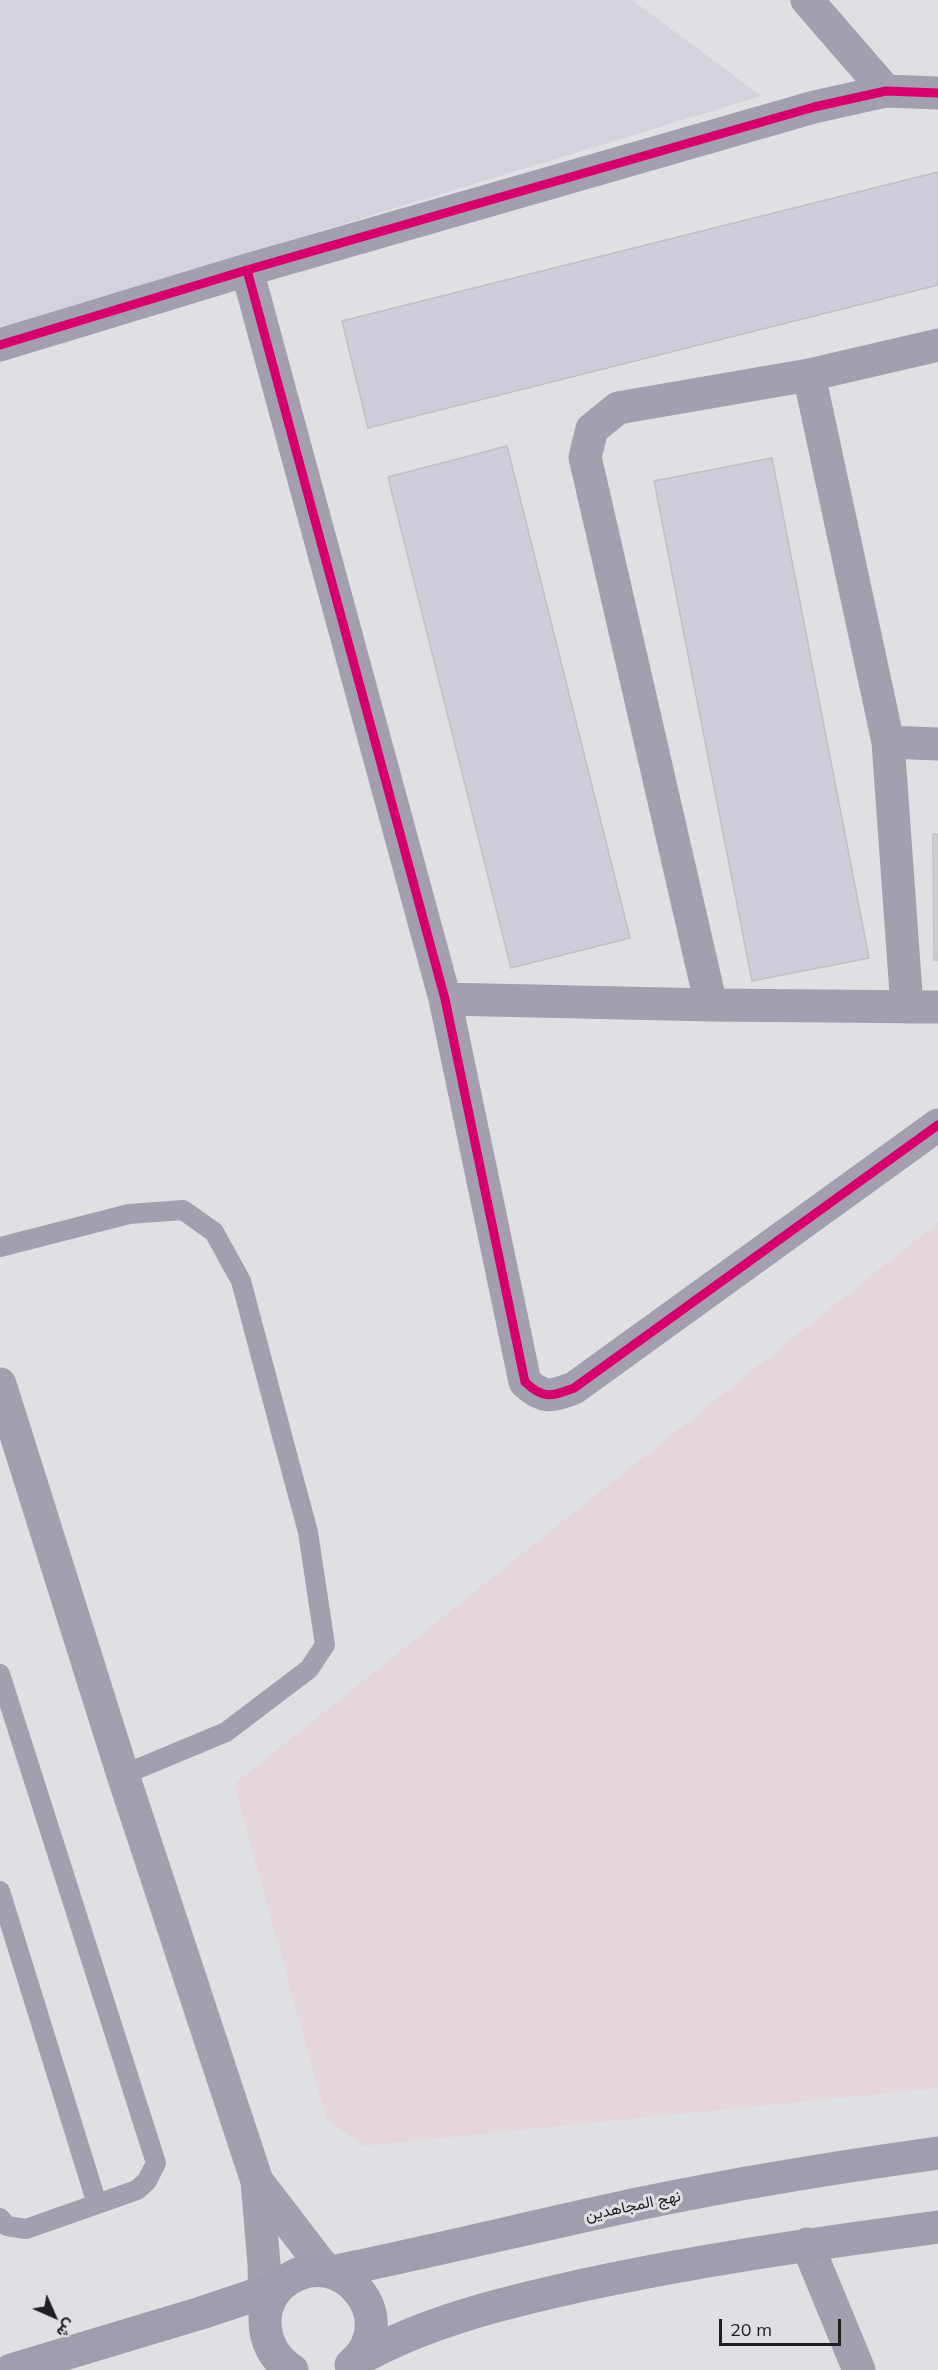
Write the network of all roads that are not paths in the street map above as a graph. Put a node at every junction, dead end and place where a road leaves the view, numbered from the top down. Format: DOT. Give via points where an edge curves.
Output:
graph roads {
  1 [pos="807,0"];
  2 [pos="886,91"];
  3 [pos="938,93"];
  4 [pos="247,270"];
  5 [pos="0,345"];
  6 [pos="938,345"];
  7 [pos="809,375"];
  8 [pos="888,742"];
  9 [pos="938,744"];
  10 [pos="445,999"];
  11 [pos="711,1005"];
  12 [pos="922,1007"];
  13 [pos="938,1125"];
  14 [pos="0,1247"];
  15 [pos="0,1384"];
  16 [pos="0,1674"];
  17 [pos="123,1775"];
  18 [pos="0,1892"];
  19 [pos="938,2153"];
  20 [pos="257,2181"];
  21 [pos="97,2204"];
  22 [pos="0,2218"];
  23 [pos="938,2227"];
  24 [pos="807,2244"];
  25 [pos="329,2271"];
  26 [pos="270,2297"];
  27 [pos="364,2357"];
  28 [pos="286,2369"];
  29 [pos="11,2370"];
  30 [pos="859,2370"];
  1 -- 2 [label="street"];
  2 -- 3 [label="street"];
  2 -- 4 [label="street" via="814,106"];
  4 -- 5 [label="street"];
  4 -- 10 [label="street"];
  6 -- 7 [label="street"];
  7 -- 8 [label="street"];
  7 -- 11 [label="street" via="618,408 592,429 585,457"];
  8 -- 9 [label="street"];
  8 -- 12 [label="street"];
  10 -- 11 [label="street"];
  10 -- 13 [label="street" via="525,1382 536,1392 553,1395 574,1388"];
  11 -- 12 [label="street"];
  14 -- 17 [label="lane" via="129,1214 183,1210 214,1232 241,1281 308,1532 325,1645 309,1669 226,1732"];
  15 -- 17 [label="street"];
  16 -- 21 [label="lane" via="156,2163 137,2190"];
  17 -- 20 [label="street"];
  18 -- 21 [label="lane"];
  19 -- 25 [label="main road, نهج المجاهدين" via="764,2179"];
  20 -- 25 [label="street"];
  20 -- 26 [label="street"];
  21 -- 22 [label="lane" via="26,2229 7,2226"];
  23 -- 24 [label="main road"];
  24 -- 27 [label="main road" via="644,2272 520,2300 439,2325"];
  24 -- 30 [label="street"];
  25 -- 26 [label="main road, نهج المجاهدين" via="300,2273"];
  25 -- 27 [label="main road" via="349,2280 363,2294 370,2311"];
  26 -- 28 [label="main road" via="265,2330 269,2345"];
  26 -- 29 [label="main road, نهج المجاهدين" via="201,2313"];
}
